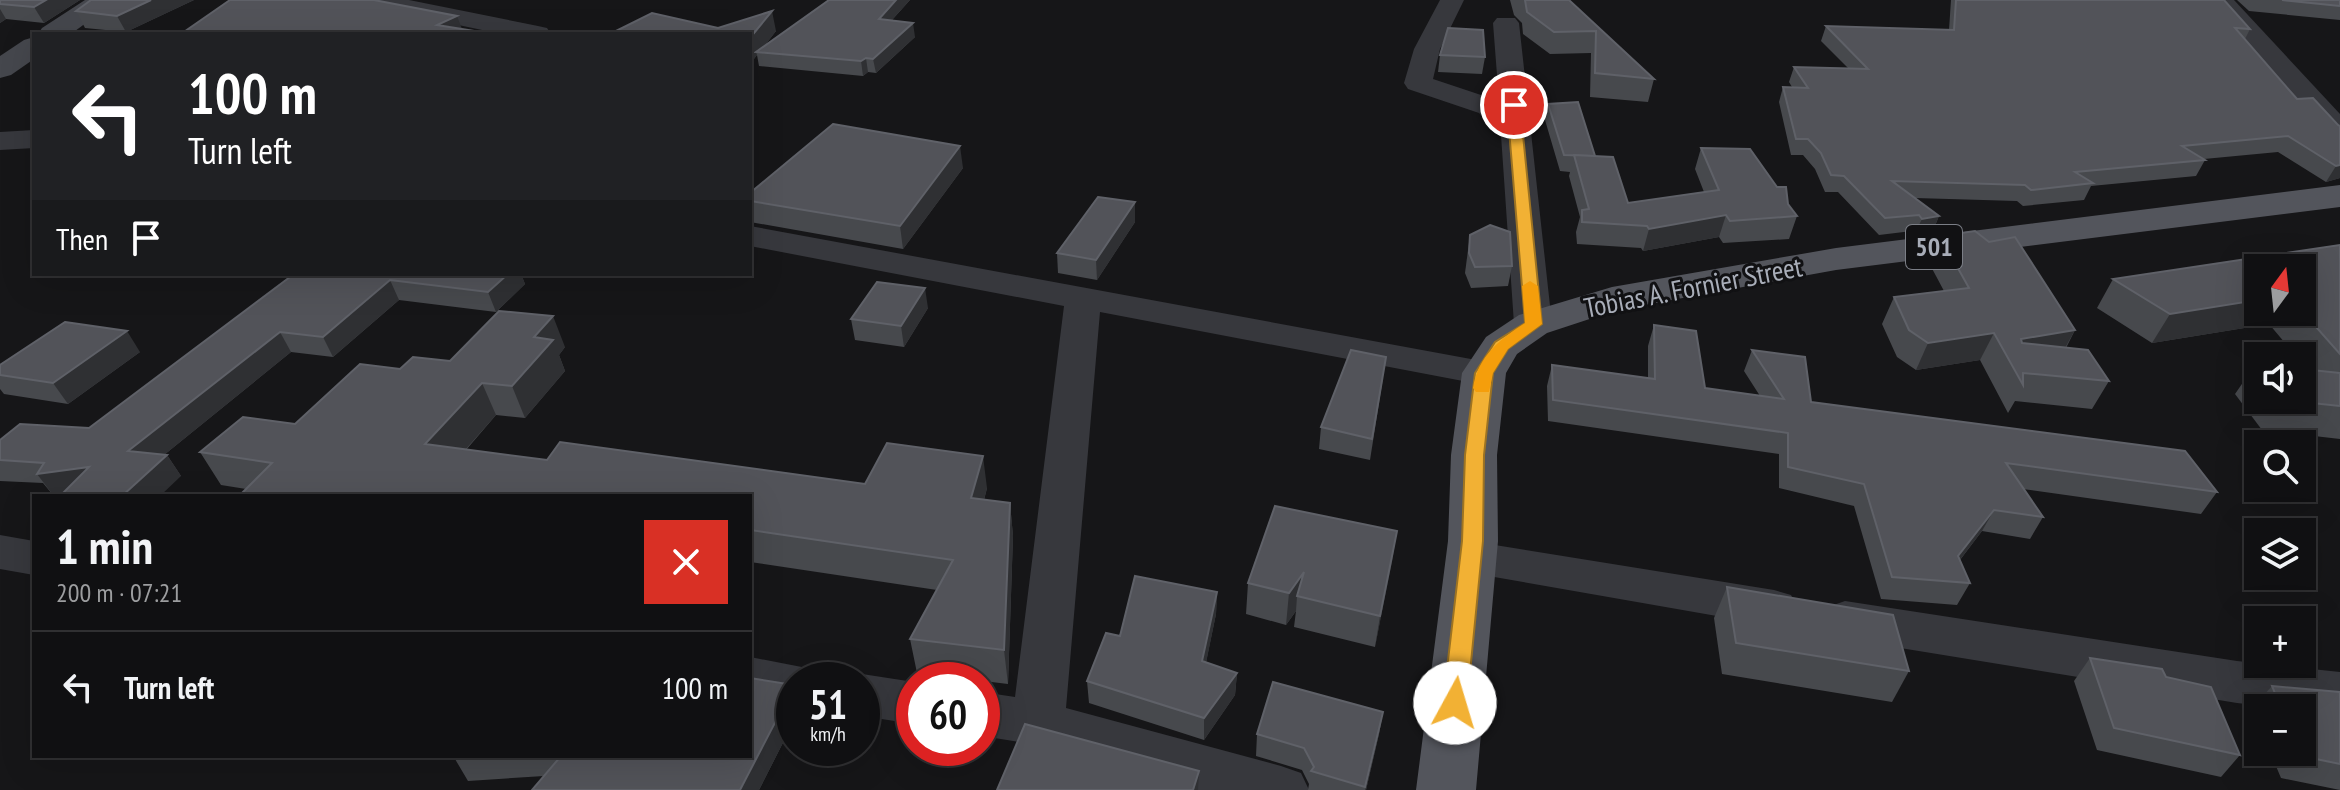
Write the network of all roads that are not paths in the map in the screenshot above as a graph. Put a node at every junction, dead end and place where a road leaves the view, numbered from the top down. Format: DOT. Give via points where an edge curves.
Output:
graph roads {
  1 [pos="103,0"];
  2 [pos="373,0"];
  3 [pos="1452,0"];
  4 [pos="2220,0"];
  5 [pos="1506,23"];
  6 [pos="55,32"];
  7 [pos="528,32"];
  8 [pos="32,47"];
  9 [pos="0,69"];
  10 [pos="2340,132"];
  11 [pos="1516,133"];
  12 [pos="32,139"];
  13 [pos="0,141"];
  14 [pos="2340,196"];
  15 [pos="752,236"];
  16 [pos="1083,298"];
  17 [pos="1533,324"];
  18 [pos="1484,373"];
  19 [pos="0,552"];
  20 [pos="32,558"];
  21 [pos="1470,558"];
  22 [pos="752,677"];
  23 [pos="776,681"];
  24 [pos="2340,693"];
  25 [pos="1000,717"];
  26 [pos="1038,723"];
  27 [pos="1281,790"];
  28 [pos="1446,790"];
  1 -- 6 [label="main road"];
  2 -- 7 [label="street"];
  3 -- 11 [label="street" via="1427,49 1418,83 1489,107"];
  4 -- 10 [label="street"];
  5 -- 11 [label="street"];
  8 -- 9 [label="main road"];
  11 -- 17 [label="street"];
  12 -- 13 [label="street"];
  14 -- 17 [label="main road, Tobias A. Fornier Street / 501" via="1836,259 1612,299"];
  15 -- 16 [label="street"];
  16 -- 18 [label="street"];
  16 -- 26 [label="street"];
  17 -- 18 [label="main road, Tobias A. Fornier Street / 501" via="1501,346"];
  18 -- 21 [label="main road, Tobias A. Fornier Street / 501"];
  19 -- 20 [label="street"];
  21 -- 24 [label="street" via="2045,653"];
  21 -- 28 [label="main road, Tobias A. Fornier Street / 501"];
  22 -- 23 [label="street"];
  25 -- 26 [label="street"];
  26 -- 27 [label="street"];
}
